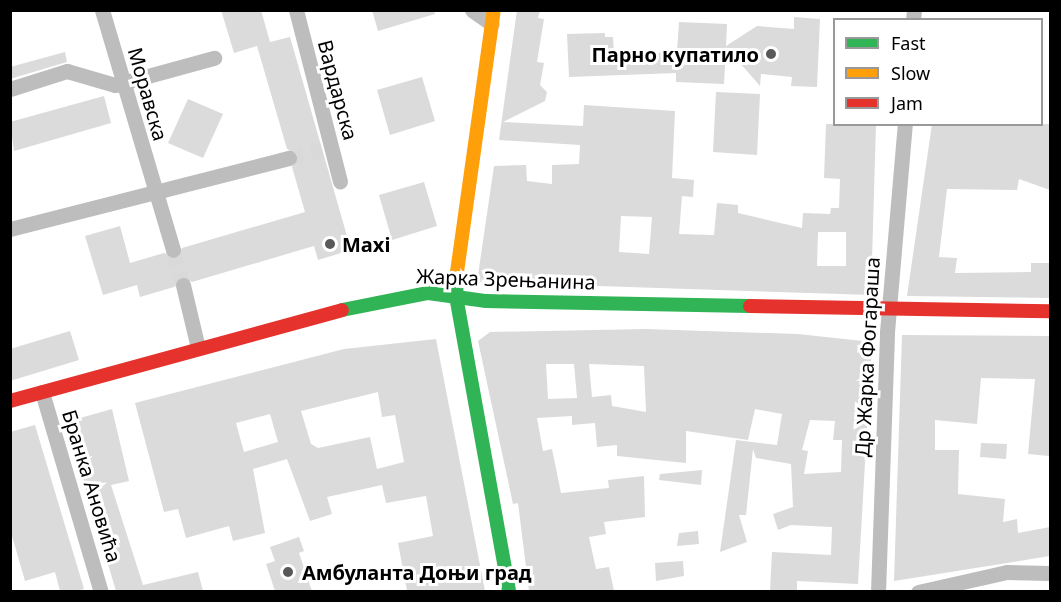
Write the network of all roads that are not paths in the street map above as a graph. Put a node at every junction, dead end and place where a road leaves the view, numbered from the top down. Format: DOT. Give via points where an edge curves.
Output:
graph roads {
  1 [pos="102,10"];
  2 [pos="296,10"];
  3 [pos="472,10"];
  4 [pos="493,17"];
  5 [pos="214,58"];
  6 [pos="123,84"];
  7 [pos="10,88"];
  8 [pos="904,126"];
  9 [pos="289,158"];
  10 [pos="340,181"];
  11 [pos="154,190"];
  12 [pos="10,229"];
  13 [pos="173,250"];
  14 [pos="183,285"];
  15 [pos="456,296"];
  16 [pos="889,307"];
  17 [pos="1050,311"];
  18 [pos="198,348"];
  19 [pos="42,392"];
  20 [pos="10,401"];
  21 [pos="1050,573"];
  22 [pos="101,591"];
  23 [pos="509,591"];
  24 [pos="878,591"];
  25 [pos="918,591"];
  1 -- 6 [label="street, Моравска"];
  2 -- 10 [label="street, Вардарска" via="327,149"];
  3 -- 4 [label="street"];
  4 -- 15 [label="street" via="457,257"];
  5 -- 6 [label="street"];
  6 -- 7 [label="street" via="67,71"];
  6 -- 11 [label="street, Моравска"];
  8 -- 16 [label="street, Др Жарка Фогараша"];
  9 -- 11 [label="street"];
  11 -- 12 [label="street"];
  11 -- 13 [label="street, Моравска"];
  14 -- 18 [label="street"];
  15 -- 16 [label="street, Жарка Зрењанина" via="486,301"];
  15 -- 18 [label="street, Жарка Зрењанина" via="428,293 391,298"];
  15 -- 23 [label="street"];
  16 -- 17 [label="street, Жарка Зрењанина"];
  16 -- 24 [label="street, Др Жарка Фогараша"];
  18 -- 19 [label="street, Жарка Зрењанина"];
  19 -- 20 [label="street, Жарка Зрењанина"];
  19 -- 22 [label="street, Бранка Ановића"];
  21 -- 25 [label="street" via="1007,572"];
}
